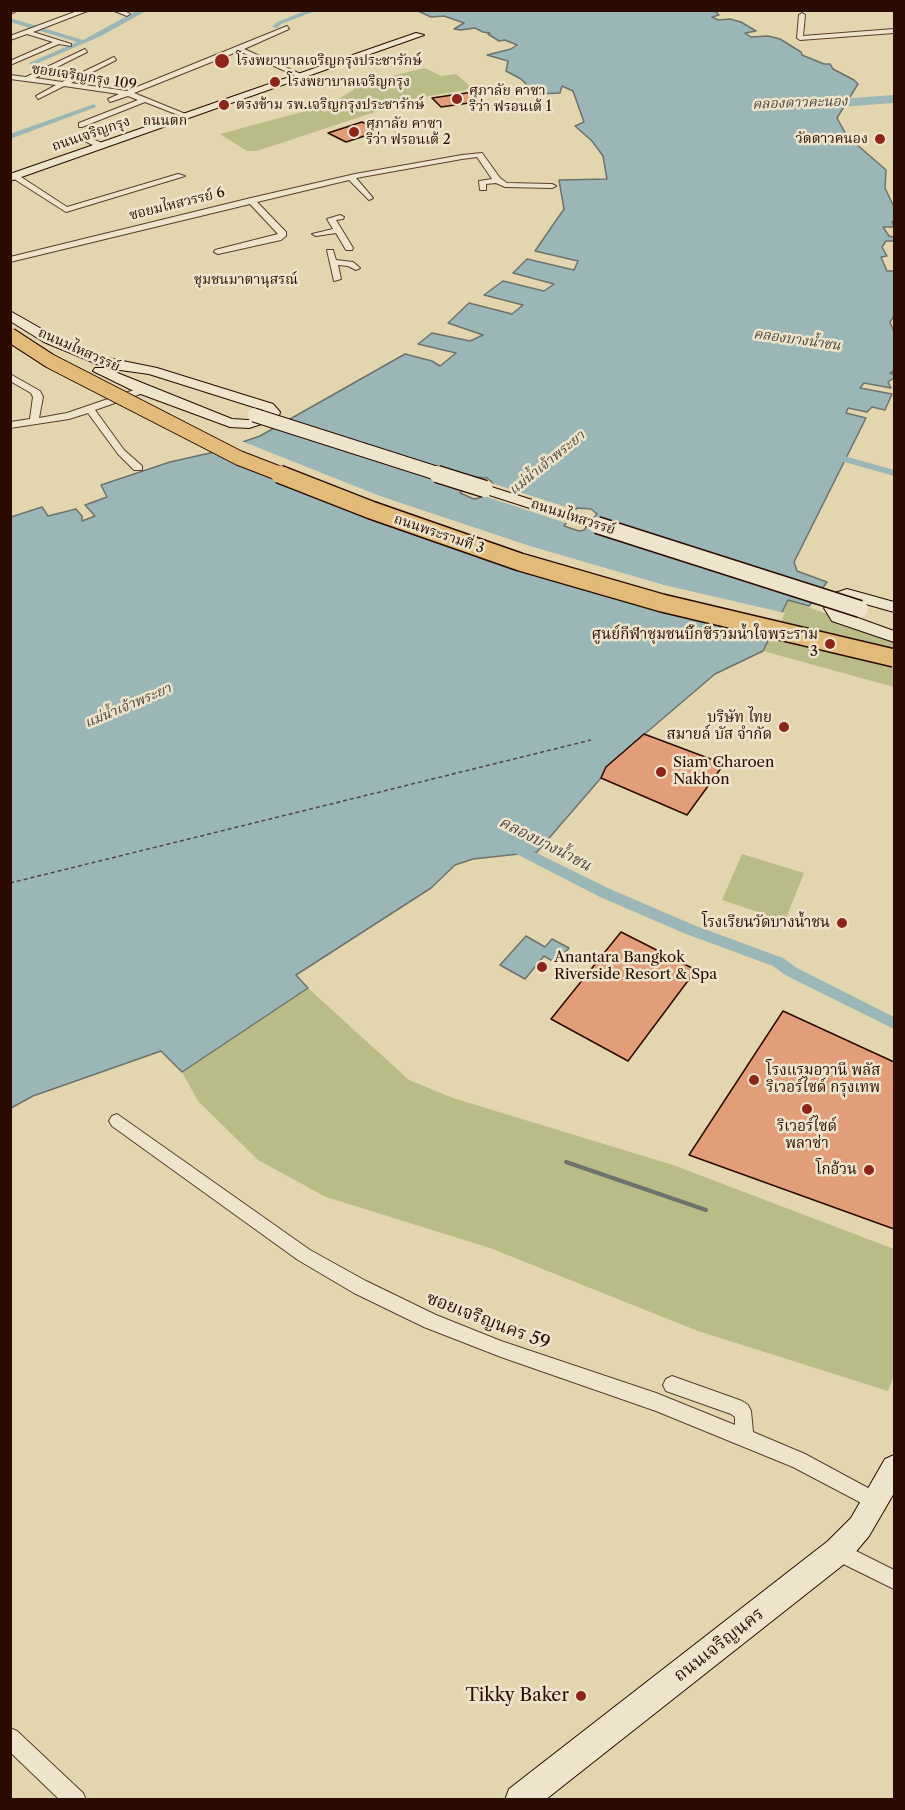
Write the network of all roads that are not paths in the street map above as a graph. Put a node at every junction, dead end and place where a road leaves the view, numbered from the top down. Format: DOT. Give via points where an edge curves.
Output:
graph roads {
  1 [pos="87,10"];
  2 [pos="115,10"];
  3 [pos="127,14"];
  4 [pos="802,15"];
  5 [pos="287,28"];
  6 [pos="894,31"];
  7 [pos="28,32"];
  8 [pos="418,35"];
  9 [pos="843,35"];
  10 [pos="894,37"];
  11 [pos="10,38"];
  12 [pos="48,39"];
  13 [pos="58,42"];
  14 [pos="69,45"];
  15 [pos="239,49"];
  16 [pos="85,51"];
  17 [pos="114,59"];
  18 [pos="11,60"];
  19 [pos="23,65"];
  20 [pos="301,76"];
  21 [pos="10,77"];
  22 [pos="26,80"];
  23 [pos="65,85"];
  24 [pos="127,93"];
  25 [pos="38,97"];
  26 [pos="110,100"];
  27 [pos="144,100"];
  28 [pos="186,116"];
  29 [pos="82,125"];
  30 [pos="88,139"];
  31 [pos="101,146"];
  32 [pos="181,176"];
  33 [pos="13,177"];
  34 [pos="351,177"];
  35 [pos="497,180"];
  36 [pos="552,186"];
  37 [pos="483,188"];
  38 [pos="369,198"];
  39 [pos="251,200"];
  40 [pos="340,217"];
  41 [pos="338,230"];
  42 [pos="316,234"];
  43 [pos="349,248"];
  44 [pos="218,252"];
  45 [pos="330,252"];
  46 [pos="10,260"];
  47 [pos="333,262"];
  48 [pos="356,268"];
  49 [pos="337,279"];
  50 [pos="10,315"];
  51 [pos="10,324"];
  52 [pos="10,336"];
  53 [pos="101,366"];
  54 [pos="10,377"];
  55 [pos="146,385"];
  56 [pos="90,409"];
  57 [pos="34,422"];
  58 [pos="10,425"];
  59 [pos="138,468"];
  60 [pos="894,607"];
  61 [pos="894,620"];
  62 [pos="894,637"];
  63 [pos="894,645"];
  64 [pos="894,658"];
  65 [pos="117,1121"];
  66 [pos="672,1385"];
  67 [pos="744,1438"];
  68 [pos="894,1468"];
  69 [pos="875,1501"];
  70 [pos="838,1551"];
  71 [pos="894,1580"];
  72 [pos="12,1741"];
  73 [pos="76,1800"];
  74 [pos="520,1800"];
  1 -- 7 [label="street"];
  2 -- 3 [label="street"];
  4 -- 9 [label="street" via="801,38"];
  5 -- 15 [label="street"];
  6 -- 9 [label="street"];
  7 -- 11 [label="street"];
  7 -- 12 [label="street"];
  8 -- 20 [label="main road, ถนนเจริญกรุง"];
  9 -- 10 [label="street" via="849,40"];
  12 -- 13 [label="street"];
  12 -- 18 [label="street"];
  13 -- 14 [label="street"];
  13 -- 18 [label="street"];
  15 -- 20 [label="street"];
  15 -- 24 [label="street"];
  16 -- 22 [label="street"];
  17 -- 23 [label="street"];
  18 -- 19 [label="street"];
  20 -- 28 [label="main road, ถนนเจริญกรุง"];
  21 -- 22 [label="street, ซอยเจริญกรุง 109"];
  22 -- 23 [label="street, ซอยเจริญกรุง 109"];
  23 -- 24 [label="street, ซอยเจริญกรุง 109"];
  23 -- 25 [label="street"];
  24 -- 26 [label="street"];
  24 -- 27 [label="street, ซอยเจริญกรุง 109"];
  27 -- 28 [label="street, ซอยเจริญกรุง 109"];
  27 -- 29 [label="street"];
  28 -- 31 [label="main road, ถนนเจริญกรุง"];
  30 -- 31 [label="street"];
  31 -- 33 [label="main road, ถนนเจริญกรุง"];
  32 -- 33 [label="street" via="66,210"];
  34 -- 35 [label="street, ซอยมไหสวรรย์ 6" via="479,155"];
  34 -- 38 [label="street"];
  34 -- 39 [label="street, ซอยมไหสวรรย์ 6"];
  35 -- 36 [label="street" via="512,186"];
  35 -- 37 [label="street" via="482,183"];
  39 -- 44 [label="street" via="283,234"];
  39 -- 46 [label="street, ซอยมไหสวรรย์ 6"];
  40 -- 41 [label="street" via="331,219"];
  41 -- 42 [label="street"];
  41 -- 43 [label="street"];
  45 -- 47 [label="street"];
  47 -- 48 [label="street"];
  47 -- 49 [label="street"];
  50 -- 53 [label="main road, ถนนมไหสวรรย์"];
  51 -- 63 [label="main road, ถนนพระรามที่ 3" via="85,369 250,450 380,501 523,549 666,590"];
  52 -- 53 [label="main road, ถนนมไหสวรรย์" via="59,358"];
  52 -- 64 [label="main road, ถนนพระรามที่ 3, bridge" via="50,362 239,458 371,510 520,562 662,603"];
  53 -- 55 [label="main road"];
  53 -- 55 [label="main road" via="152,371 268,407 273,412 262,422 240,425"];
  54 -- 57 [label="street" via="35,390 38,397"];
  55 -- 56 [label="street"];
  55 -- 61 [label="main road, ถนนมไหสวรรย์, bridge" via="254,415"];
  56 -- 57 [label="street"];
  56 -- 59 [label="street" via="121,452"];
  57 -- 58 [label="street"];
  60 -- 62 [label="main road" via="847,594 832,608 838,617"];
  65 -- 67 [label="street, ซอยเจริญนคร 59" via="304,1255 360,1287 492,1346 656,1402"];
  66 -- 67 [label="street" via="742,1411"];
  67 -- 69 [label="street, ซอยเจริญนคร 59" via="799,1460"];
  68 -- 69 [label="main road, ถนนเจริญนคร"];
  69 -- 70 [label="main road, ถนนเจริญนคร" via="860,1527"];
  70 -- 71 [label="street"];
  70 -- 74 [label="main road, ถนนเจริญนคร"];
  72 -- 73 [label="street"];
}
